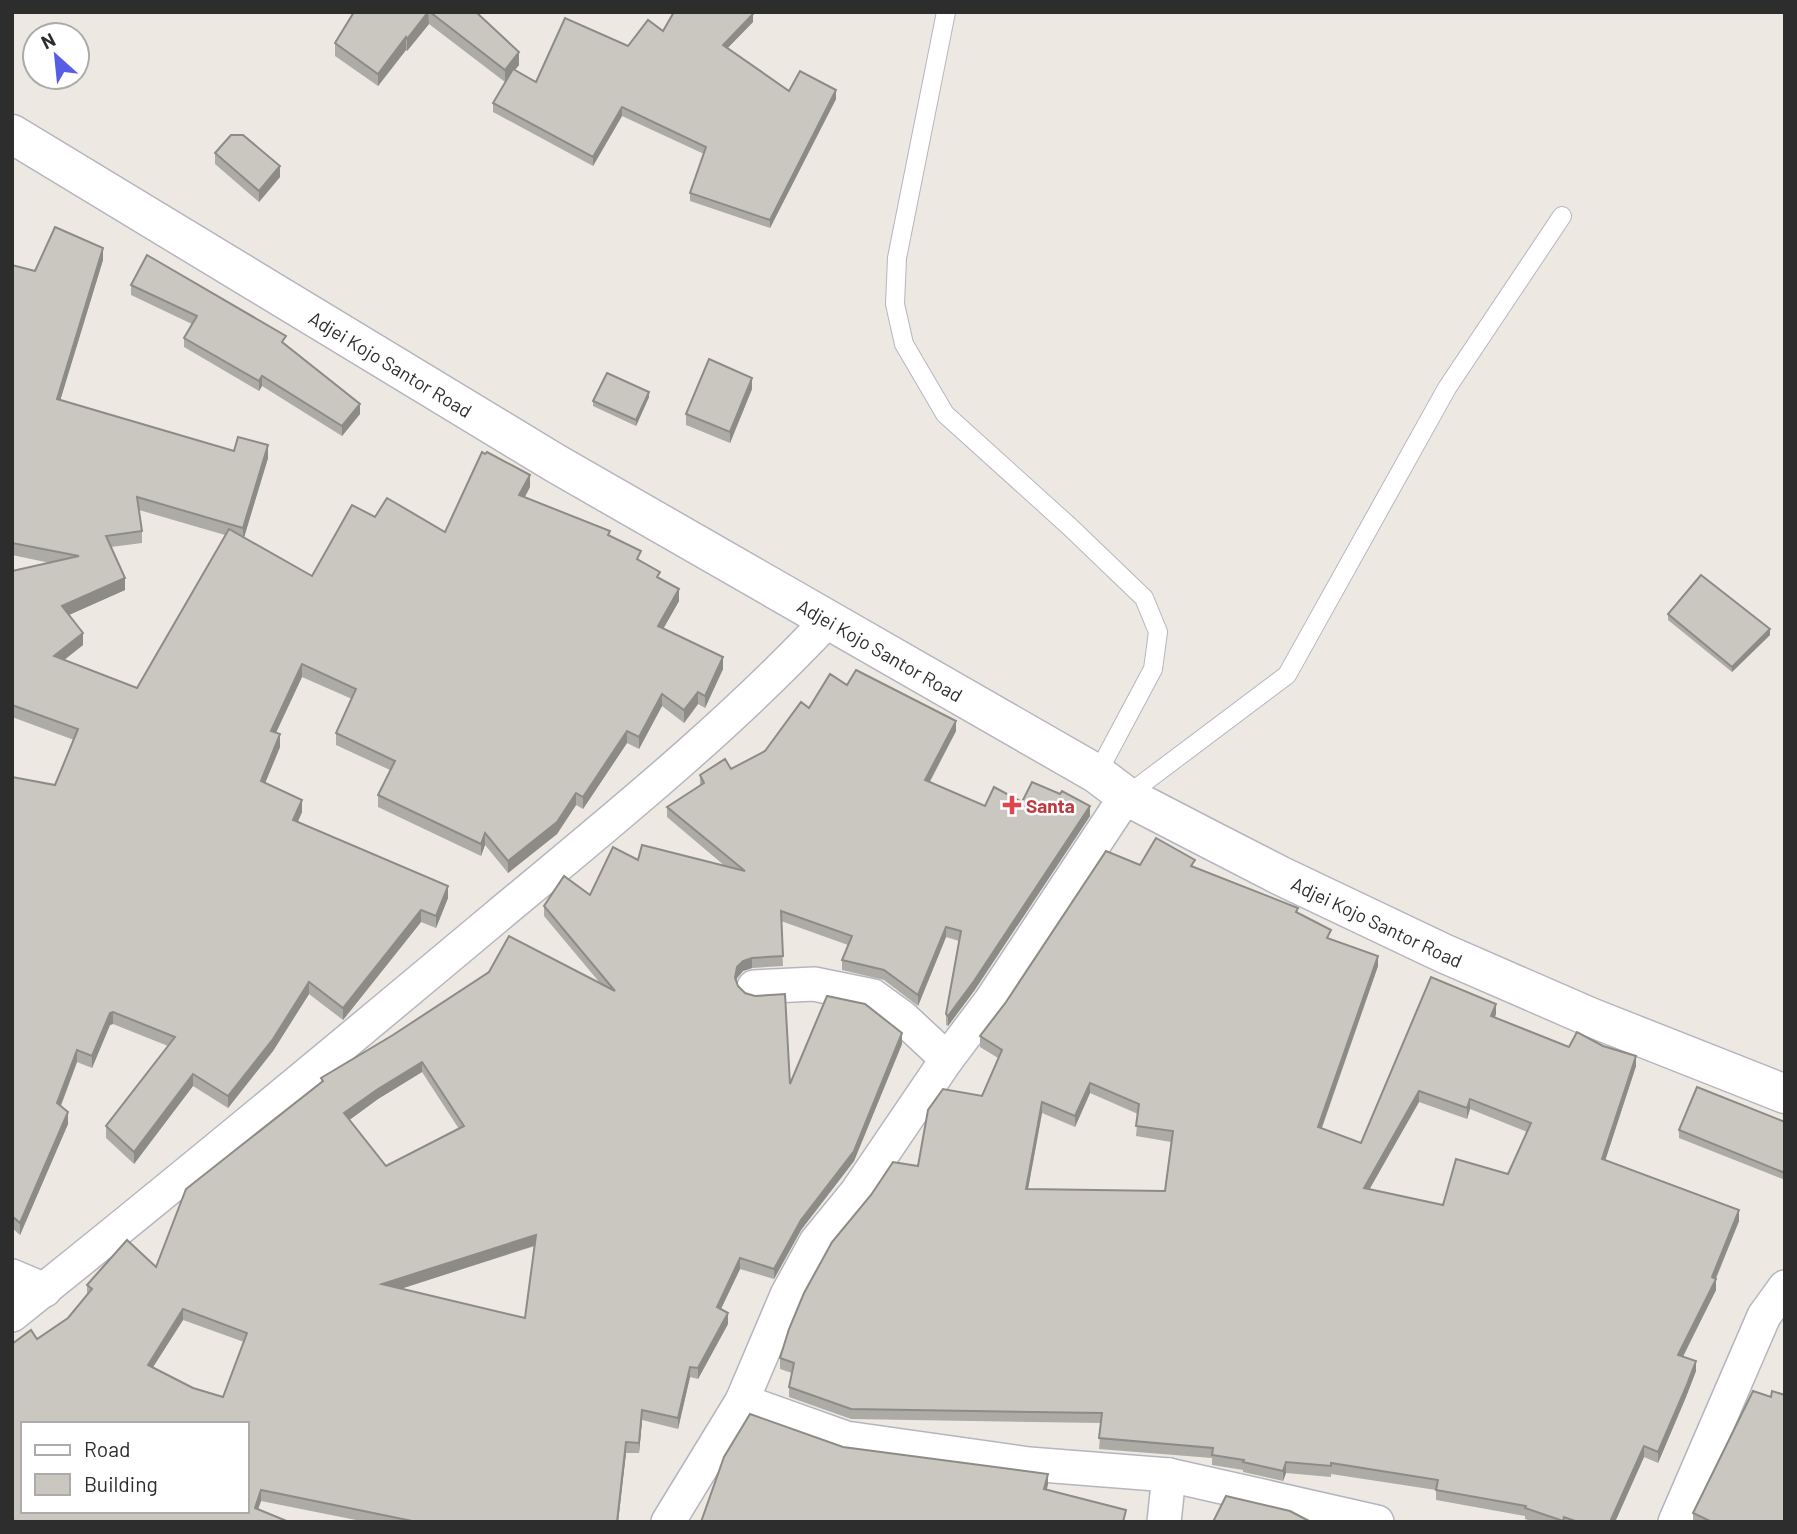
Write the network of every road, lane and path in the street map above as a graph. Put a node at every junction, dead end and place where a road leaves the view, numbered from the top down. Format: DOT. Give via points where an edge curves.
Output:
graph roads {
  1 [pos="946,12"];
  2 [pos="12,134"];
  3 [pos="1562,216"];
  4 [pos="828,620"];
  5 [pos="1112,785"];
  6 [pos="754,987"];
  7 [pos="947,1059"];
  8 [pos="1785,1094"];
  9 [pos="12,1276"];
  10 [pos="1785,1287"];
  11 [pos="44,1290"];
  12 [pos="12,1315"];
  13 [pos="1775,1325"];
  14 [pos="743,1402"];
  15 [pos="1169,1475"];
  16 [pos="668,1522"];
  17 [pos="1164,1522"];
  18 [pos="1377,1522"];
  19 [pos="1675,1522"];
  1 -- 5 [label="lane" via="897,257 895,304 904,344 945,414 1144,598 1158,632 1153,669"];
  2 -- 4 [label="street, Adjei Kojo Santor Road" via="555,463"];
  3 -- 5 [label="lane" via="1447,388 1287,675"];
  4 -- 5 [label="street, Adjei Kojo Santor Road"];
  4 -- 11 [label="street" via="775,676 659,781"];
  5 -- 7 [label="street" via="990,1002"];
  5 -- 8 [label="street, Adjei Kojo Santor Road" via="1281,876 1443,953"];
  6 -- 7 [label="street" via="814,984 873,996"];
  7 -- 14 [label="street" via="856,1193 816,1242 787,1295"];
  9 -- 11 [label="street"];
  10 -- 13 [label="street"];
  11 -- 12 [label="street"];
  13 -- 19 [label="street"];
  14 -- 15 [label="street" via="846,1438 1029,1464"];
  14 -- 16 [label="street"];
  15 -- 17 [label="street"];
  15 -- 18 [label="street"];
}
